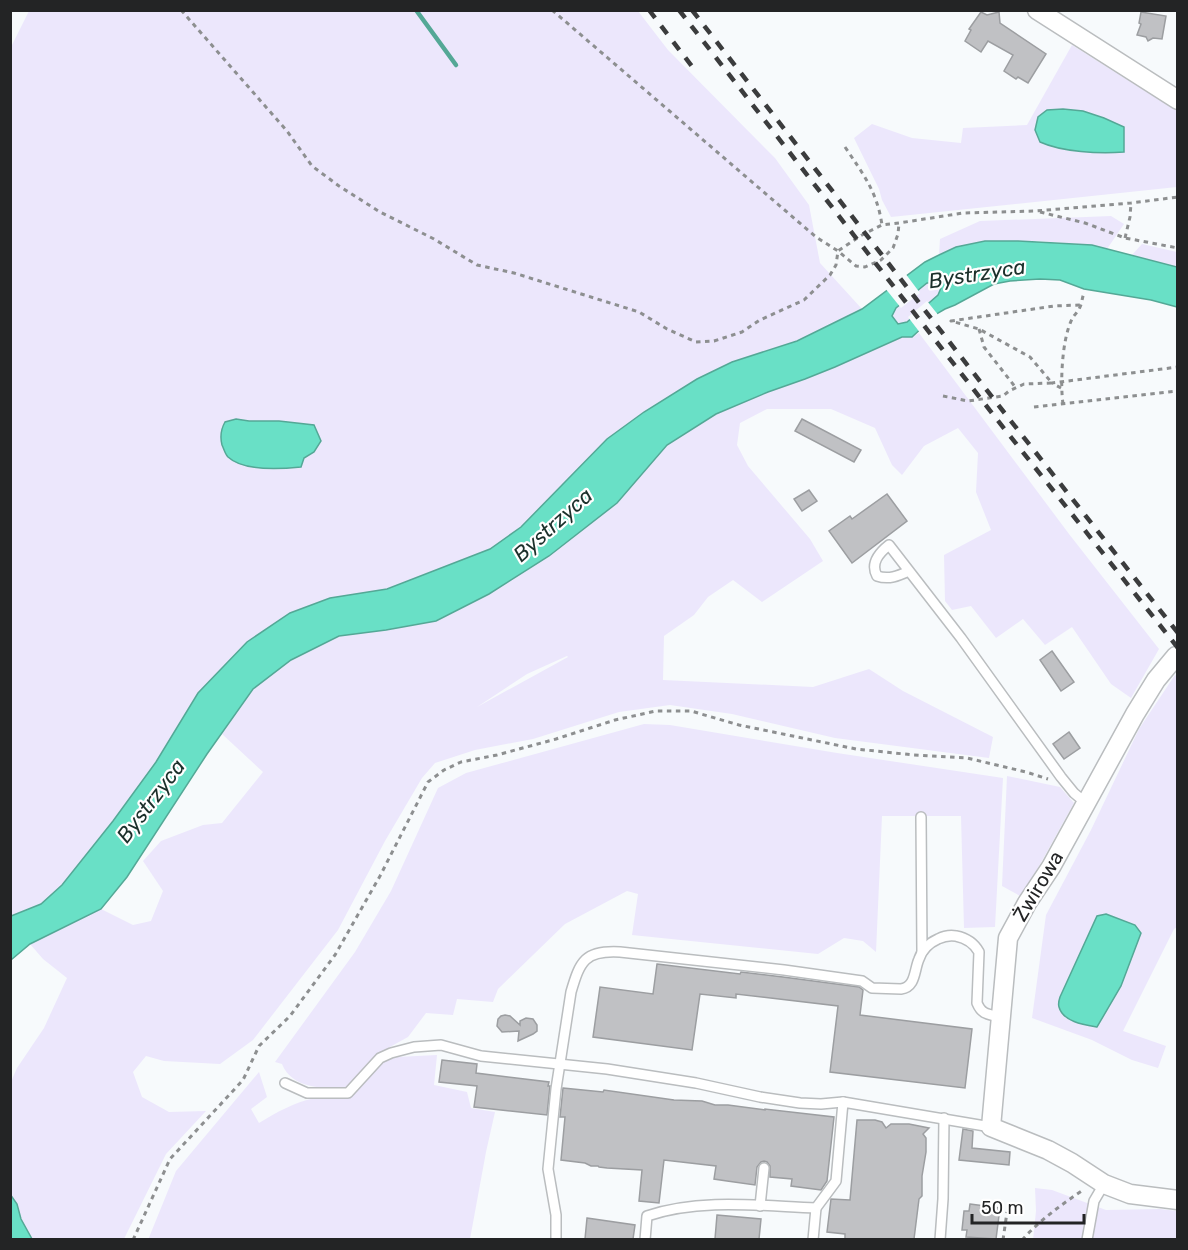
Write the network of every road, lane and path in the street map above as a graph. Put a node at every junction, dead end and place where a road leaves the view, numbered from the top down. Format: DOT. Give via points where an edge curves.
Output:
graph roads {
  1 [pos="181,10"];
  2 [pos="552,10"];
  3 [pos="1037,10"];
  4 [pos="1057,16"];
  5 [pos="1178,100"];
  6 [pos="845,147"];
  7 [pos="1178,197"];
  8 [pos="1131,203"];
  9 [pos="1036,211"];
  10 [pos="899,223"];
  11 [pos="882,225"];
  12 [pos="1125,238"];
  13 [pos="1178,248"];
  14 [pos="838,251"];
  15 [pos="1084,293"];
  16 [pos="1080,305"];
  17 [pos="979,328"];
  18 [pos="1178,367"];
  19 [pos="1061,382"];
  20 [pos="1053,383"];
  21 [pos="1016,388"];
  22 [pos="1061,388"];
  23 [pos="1178,391"];
  24 [pos="944,396"];
  25 [pos="1063,404"];
  26 [pos="1034,407"];
  27 [pos="909,571"];
  28 [pos="1176,656"];
  29 [pos="1061,777"];
  30 [pos="1086,803"];
  31 [pos="921,817"];
  32 [pos="922,952"];
  33 [pos="1000,1017"];
  34 [pos="560,1064"];
  35 [pos="285,1083"];
  36 [pos="843,1102"];
  37 [pos="944,1118"];
  38 [pos="991,1127"];
  39 [pos="764,1168"];
  40 [pos="1104,1184"];
  41 [pos="1083,1190"];
  42 [pos="1178,1200"];
  43 [pos="760,1206"];
  44 [pos="816,1208"];
  45 [pos="1006,1212"];
  46 [pos="941,1226"];
  47 [pos="133,1239"];
  48 [pos="556,1239"];
  49 [pos="645,1239"];
  50 [pos="813,1239"];
  51 [pos="940,1239"];
  52 [pos="950,1239"];
  53 [pos="1003,1239"];
  54 [pos="1022,1239"];
  55 [pos="1088,1239"];
  1 -- 14 [label="path" via="312,165 380,212 477,265 639,312 696,342 741,332 804,300 831,275"];
  2 -- 14 [label="path" via="816,237"];
  3 -- 4 [label="street"];
  4 -- 5 [label="street"];
  6 -- 11 [label="path" via="870,186 880,208"];
  7 -- 8 [label="path"];
  8 -- 9 [label="path"];
  8 -- 12 [label="path"];
  9 -- 10 [label="path" via="963,213"];
  9 -- 12 [label="path"];
  10 -- 11 [label="path"];
  10 -- 14 [label="path" via="893,248 881,260 865,267 856,266"];
  11 -- 14 [label="path"];
  12 -- 13 [label="path"];
  15 -- 16 [label="path"];
  16 -- 17 [label="path" via="951,321"];
  16 -- 19 [label="path" via="1071,320"];
  17 -- 20 [label="path" via="1030,357"];
  17 -- 21 [label="path" via="984,347"];
  18 -- 19 [label="path"];
  19 -- 20 [label="path"];
  19 -- 22 [label="path"];
  20 -- 21 [label="path"];
  20 -- 22 [label="path"];
  21 -- 24 [label="path" via="1003,396 968,401"];
  22 -- 25 [label="path"];
  23 -- 25 [label="path"];
  25 -- 26 [label="path"];
  27 -- 29 [label="lane"];
  28 -- 30 [label="street, Żwirowa" via="1151,689"];
  29 -- 30 [label="lane"];
  29 -- 47 [label="path" via="1050,780 967,758 856,749 691,711 656,711 615,720 460,762 428,782 335,955 290,1016 259,1046 243,1080 170,1159"];
  30 -- 33 [label="street, Żwirowa" via="1008,938"];
  31 -- 32 [label="lane"];
  32 -- 33 [label="lane" via="944,937 970,941 979,952 977,1003 980,1010"];
  32 -- 34 [label="lane" via="911,984 901,989 872,988 862,981 784,970 598,952 588,957 576,976"];
  33 -- 38 [label="street, Żwirowa"];
  34 -- 35 [label="lane" via="481,1056 441,1045 414,1047 380,1058 348,1093 307,1093"];
  34 -- 36 [label="lane" via="800,1103"];
  34 -- 48 [label="lane" via="548,1169"];
  36 -- 37 [label="lane"];
  36 -- 44 [label="lane" via="836,1181"];
  37 -- 38 [label="lane"];
  37 -- 46 [label="lane"];
  38 -- 40 [label="street" via="1048,1150"];
  39 -- 43 [label="lane"];
  40 -- 42 [label="street" via="1130,1194"];
  40 -- 55 [label="lane" via="1094,1201"];
  41 -- 54 [label="path"];
  43 -- 44 [label="lane"];
  43 -- 49 [label="lane" via="712,1204 657,1212 647,1216"];
  44 -- 50 [label="lane"];
  45 -- 53 [label="path"];
  46 -- 51 [label="lane"];
  46 -- 52 [label="lane"];
}
